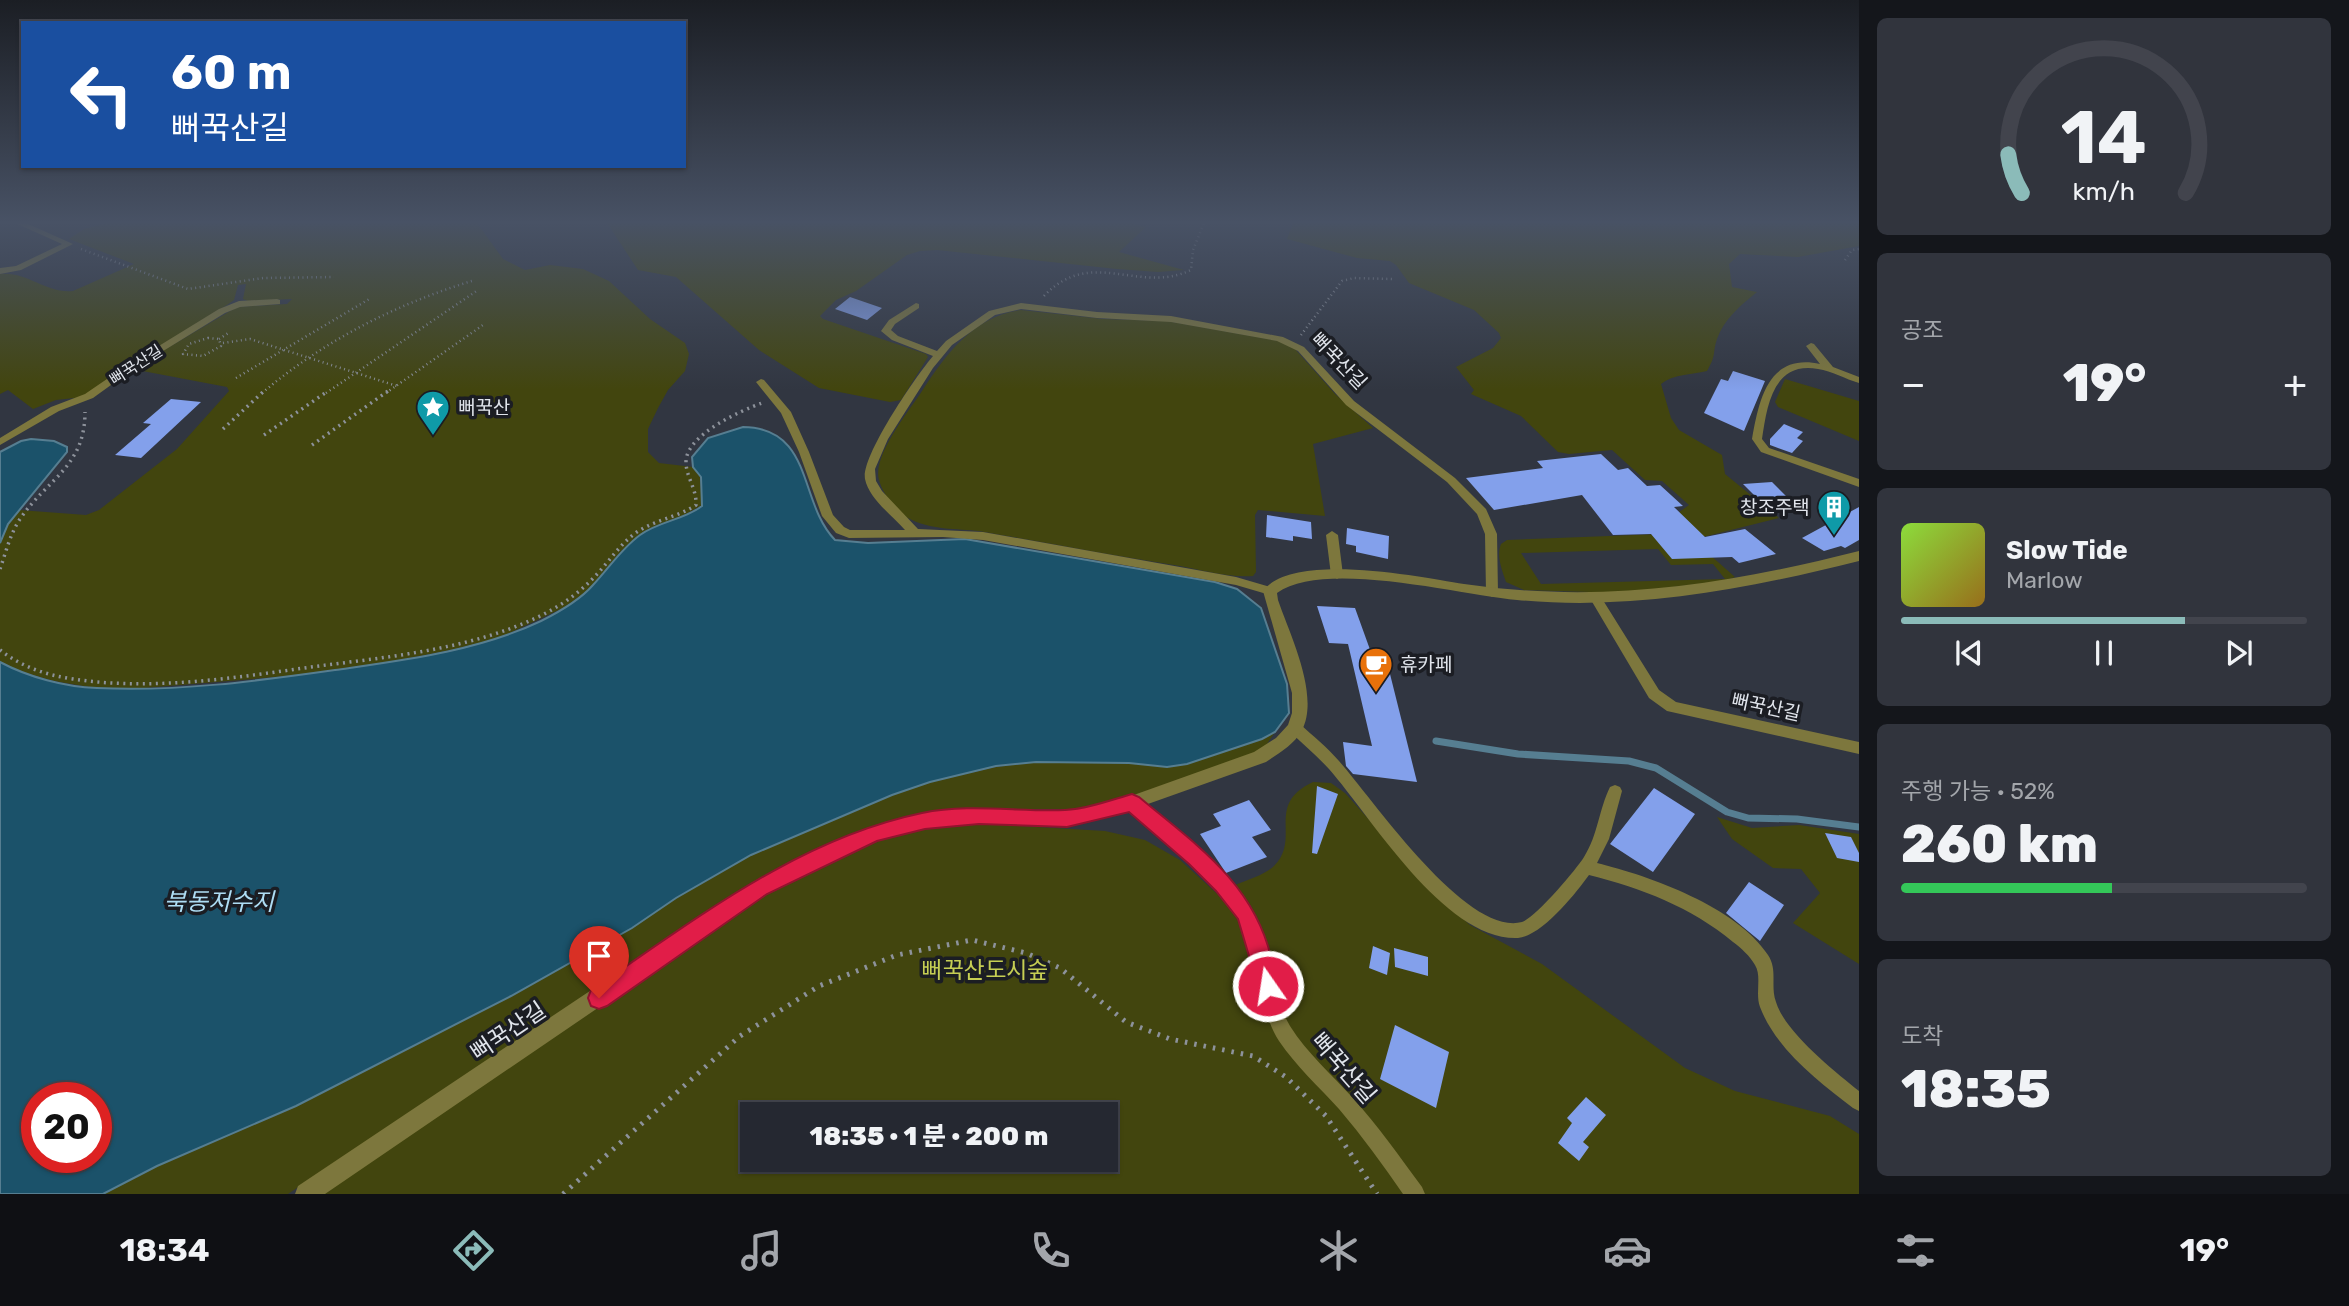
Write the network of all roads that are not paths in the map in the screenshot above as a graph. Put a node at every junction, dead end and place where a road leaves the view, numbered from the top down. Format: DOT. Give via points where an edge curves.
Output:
graph roads {
  1 [pos="277,302"];
  2 [pos="916,306"];
  3 [pos="1811,346"];
  4 [pos="938,355"];
  5 [pos="1828,367"];
  6 [pos="1859,380"];
  7 [pos="761,382"];
  8 [pos="0,442"];
  9 [pos="1859,483"];
  10 [pos="916,534"];
  11 [pos="1332,535"];
  12 [pos="1859,556"];
  13 [pos="1337,575"];
  14 [pos="1270,591"];
  15 [pos="1492,593"];
  16 [pos="1597,600"];
  17 [pos="1295,728"];
  18 [pos="1859,748"];
  19 [pos="1615,791"];
  20 [pos="1132,803"];
  21 [pos="1587,868"];
  22 [pos="1859,1102"];
  23 [pos="306,1194"];
  24 [pos="1415,1194"];
  1 -- 8 [label="lane, 뻐꾹산길" via="222,310 82,400"];
  2 -- 4 [label="lane" via="886,331"];
  3 -- 5 [label="lane"];
  4 -- 10 [label="lane, 뻐꾹산길" via="883,439 870,470 877,493"];
  4 -- 15 [label="lane, 뻐꾹산길" via="948,343 1006,308 1171,319 1292,343 1357,409 1451,480 1482,512 1490,534"];
  5 -- 6 [label="lane"];
  5 -- 9 [label="lane" via="1795,365 1779,372 1759,421 1757,439 1765,450"];
  7 -- 10 [label="lane" via="786,412 833,524 858,536"];
  10 -- 14 [label="lane" via="983,537"];
  11 -- 13 [label="lane"];
  12 -- 16 [label="street" via="1734,586"];
  13 -- 14 [label="street" via="1297,576 1275,584"];
  13 -- 15 [label="street" via="1396,577"];
  14 -- 17 [label="street" via="1300,693"];
  15 -- 16 [label="street"];
  16 -- 18 [label="lane, 뻐꾹산길" via="1654,694 1672,707"];
  17 -- 20 [label="street, 뻐꾹산길" via="1260,757"];
  17 -- 21 [label="lane" via="1335,766 1368,812 1441,892 1492,926 1523,930"];
  19 -- 21 [label="lane" via="1602,840"];
  20 -- 23 [label="street, 뻐꾹산길" via="1067,819 979,815 925,820 873,833 813,861 760,888"];
  20 -- 24 [label="lane, 뻐꾹산길" via="1223,884 1246,913 1278,1021"];
  21 -- 22 [label="lane" via="1669,894 1748,944 1763,961 1768,1006 1807,1057"];
}
